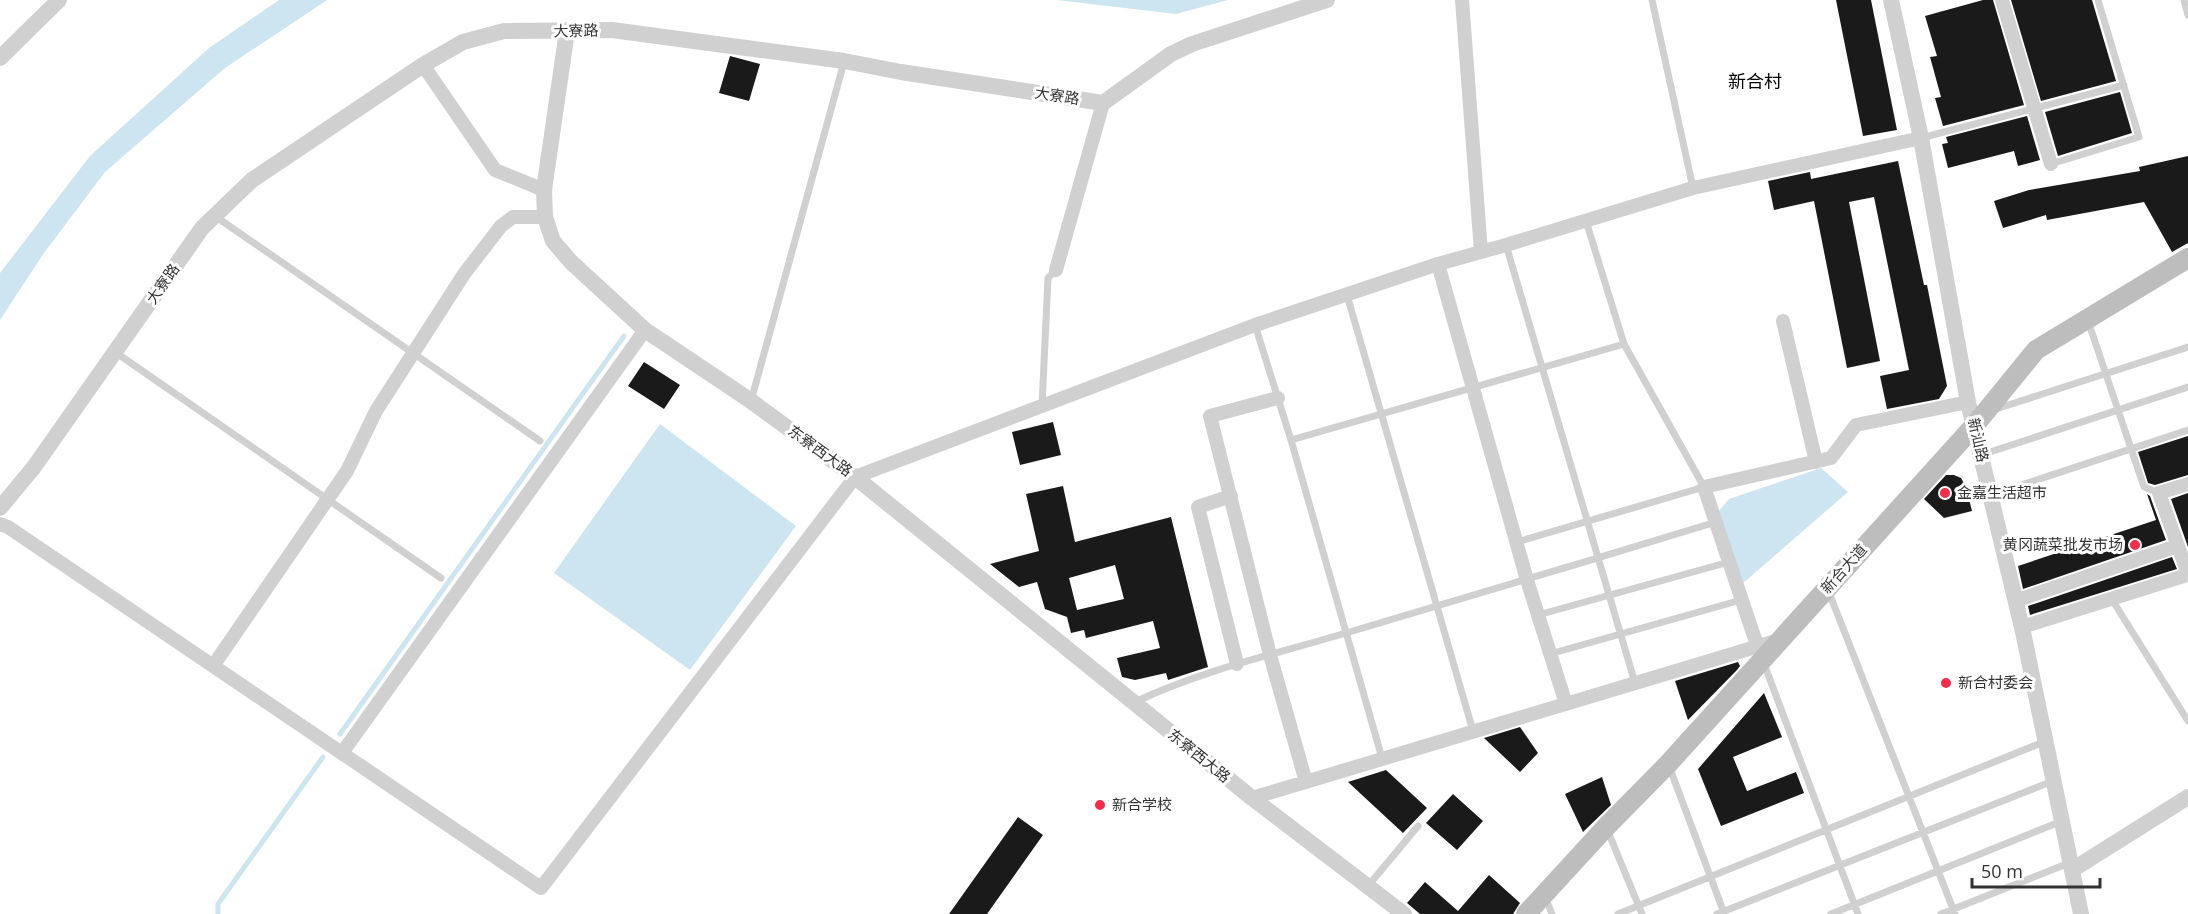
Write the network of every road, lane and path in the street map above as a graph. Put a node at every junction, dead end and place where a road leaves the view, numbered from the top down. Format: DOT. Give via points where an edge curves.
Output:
graph roads {
  1 [pos="59,0"];
  2 [pos="1327,0"];
  3 [pos="1462,0"];
  4 [pos="1652,0"];
  5 [pos="1891,0"];
  6 [pos="2002,0"];
  7 [pos="2098,0"];
  8 [pos="2184,0"];
  9 [pos="2188,15"];
  10 [pos="567,32"];
  11 [pos="0,58"];
  12 [pos="844,61"];
  13 [pos="423,65"];
  14 [pos="2124,85"];
  15 [pos="1103,103"];
  16 [pos="2035,109"];
  17 [pos="1921,138"];
  18 [pos="2051,164"];
  19 [pos="1692,188"];
  20 [pos="544,190"];
  21 [pos="214,216"];
  22 [pos="545,217"];
  23 [pos="1586,221"];
  24 [pos="1506,245"];
  25 [pos="1482,252"];
  26 [pos="2188,258"];
  27 [pos="1438,264"];
  28 [pos="1056,270"];
  29 [pos="1347,295"];
  30 [pos="2088,319"];
  31 [pos="1783,321"];
  32 [pos="1255,325"];
  33 [pos="645,330"];
  34 [pos="1624,344"];
  35 [pos="2188,346"];
  36 [pos="115,352"];
  37 [pos="414,353"];
  38 [pos="1543,368"];
  39 [pos="2106,372"];
  40 [pos="2188,387"];
  41 [pos="1473,388"];
  42 [pos="1278,398"];
  43 [pos="751,401"];
  44 [pos="1042,406"];
  45 [pos="2118,410"];
  46 [pos="1381,413"];
  47 [pos="1976,413"];
  48 [pos="2188,430"];
  49 [pos="1291,440"];
  50 [pos="540,441"];
  51 [pos="2131,449"];
  52 [pos="1981,455"];
  53 [pos="1816,462"];
  54 [pos="855,477"];
  55 [pos="2188,484"];
  56 [pos="1704,487"];
  57 [pos="2159,493"];
  58 [pos="1990,495"];
  59 [pos="1231,496"];
  60 [pos="328,499"];
  61 [pos="0,507"];
  62 [pos="1587,521"];
  63 [pos="1716,522"];
  64 [pos="0,524"];
  65 [pos="1516,542"];
  66 [pos="2177,546"];
  67 [pos="1598,558"];
  68 [pos="1729,562"];
  69 [pos="2187,575"];
  70 [pos="441,578"];
  71 [pos="1527,580"];
  72 [pos="1827,588"];
  73 [pos="1609,596"];
  74 [pos="2111,598"];
  75 [pos="1741,600"];
  76 [pos="2015,601"];
  77 [pos="1437,605"];
  78 [pos="1538,615"];
  79 [pos="2022,627"];
  80 [pos="1345,633"];
  81 [pos="1621,634"];
  82 [pos="1759,653"];
  83 [pos="1550,654"];
  84 [pos="1270,655"];
  85 [pos="1237,664"];
  86 [pos="213,666"];
  87 [pos="1635,683"];
  88 [pos="1133,703"];
  89 [pos="1566,704"];
  90 [pos="2188,721"];
  91 [pos="1473,731"];
  92 [pos="2046,741"];
  93 [pos="342,753"];
  94 [pos="1382,758"];
  95 [pos="1668,764"];
  96 [pos="2054,781"];
  97 [pos="1306,782"];
  98 [pos="1909,796"];
  99 [pos="2188,797"];
  100 [pos="1252,798"];
  101 [pos="2062,821"];
  102 [pos="1418,826"];
  103 [pos="1606,827"];
  104 [pos="1826,830"];
  105 [pos="1923,832"];
  106 [pos="1840,866"];
  107 [pos="2072,866"];
  108 [pos="1938,871"];
  109 [pos="1710,877"];
  110 [pos="1368,886"];
  111 [pos="1544,895"];
  112 [pos="1854,905"];
  113 [pos="1638,906"];
  114 [pos="1954,911"];
  115 [pos="1721,913"];
  116 [pos="1404,914"];
  117 [pos="1526,914"];
  118 [pos="1552,914"];
  119 [pos="1618,914"];
  120 [pos="1642,914"];
  121 [pos="1831,914"];
  122 [pos="1858,914"];
  123 [pos="1941,914"];
  124 [pos="2081,914"];
  1 -- 11 [label="street"];
  2 -- 15 [label="street" via="1170,54"];
  3 -- 25 [label="street"];
  4 -- 19 [label="lane"];
  5 -- 17 [label="street, 新汕路"];
  6 -- 16 [label="street"];
  7 -- 14 [label="lane"];
  8 -- 9 [label="lane"];
  10 -- 12 [label="street, 大寮路" via="612,30"];
  10 -- 13 [label="street, 大寮路" via="504,31 463,42"];
  10 -- 20 [label="street, 东寮西大路"];
  12 -- 15 [label="street, 大寮路"];
  12 -- 43 [label="lane"];
  13 -- 20 [label="street" via="495,170"];
  13 -- 21 [label="street, 大寮路" via="252,180"];
  14 -- 16 [label="lane"];
  14 -- 18 [label="lane" via="2139,137"];
  15 -- 28 [label="street"];
  16 -- 17 [label="lane"];
  16 -- 18 [label="street"];
  17 -- 19 [label="street"];
  17 -- 47 [label="street, 新汕路"];
  19 -- 23 [label="street"];
  20 -- 22 [label="street, 东寮西大路"];
  21 -- 36 [label="street, 大寮路"];
  21 -- 37 [label="lane"];
  22 -- 33 [label="street, 东寮西大路" via="553,241 571,262"];
  22 -- 37 [label="street" via="513,218 501,226"];
  23 -- 24 [label="street"];
  23 -- 34 [label="lane"];
  24 -- 25 [label="street"];
  24 -- 38 [label="lane"];
  25 -- 27 [label="street"];
  26 -- 30 [label="main road, 新合大道"];
  27 -- 29 [label="street"];
  27 -- 41 [label="street"];
  28 -- 44 [label="lane" via="1048,278"];
  29 -- 32 [label="street"];
  29 -- 46 [label="lane"];
  30 -- 39 [label="lane"];
  30 -- 47 [label="main road, 新合大道" via="2036,350"];
  31 -- 53 [label="street"];
  32 -- 42 [label="lane"];
  32 -- 44 [label="street"];
  33 -- 43 [label="street, 东寮西大路"];
  33 -- 93 [label="street"];
  34 -- 38 [label="lane"];
  34 -- 56 [label="lane"];
  35 -- 39 [label="lane"];
  36 -- 60 [label="lane"];
  36 -- 61 [label="street, 大寮路"];
  37 -- 50 [label="lane"];
  37 -- 60 [label="street" via="376,411 347,471"];
  38 -- 41 [label="lane"];
  38 -- 62 [label="lane"];
  39 -- 45 [label="lane"];
  39 -- 47 [label="lane"];
  40 -- 45 [label="lane"];
  41 -- 46 [label="lane"];
  41 -- 65 [label="street"];
  42 -- 49 [label="lane"];
  42 -- 59 [label="street" via="1210,416"];
  43 -- 54 [label="street, 东寮西大路"];
  44 -- 54 [label="street"];
  45 -- 51 [label="lane"];
  45 -- 52 [label="lane"];
  46 -- 49 [label="lane"];
  46 -- 77 [label="lane"];
  47 -- 52 [label="street, 新汕路"];
  47 -- 53 [label="street" via="1856,425 1831,458"];
  47 -- 72 [label="main road, 新合大道"];
  48 -- 51 [label="lane"];
  49 -- 80 [label="lane"];
  51 -- 57 [label="lane" via="2144,487"];
  51 -- 58 [label="lane"];
  52 -- 58 [label="street, 新汕路"];
  53 -- 56 [label="street"];
  54 -- 88 [label="street, 东寮西大路"];
  54 -- 93 [label="street" via="541,888"];
  55 -- 57 [label="street"];
  56 -- 62 [label="lane"];
  56 -- 63 [label="street"];
  57 -- 66 [label="street"];
  58 -- 76 [label="street, 新汕路"];
  59 -- 84 [label="street"];
  59 -- 85 [label="street" via="1198,507"];
  60 -- 70 [label="lane"];
  60 -- 86 [label="street"];
  62 -- 65 [label="lane"];
  62 -- 67 [label="lane"];
  63 -- 67 [label="lane"];
  63 -- 68 [label="street"];
  64 -- 86 [label="street"];
  65 -- 71 [label="street"];
  66 -- 69 [label="street"];
  66 -- 76 [label="street"];
  67 -- 71 [label="lane"];
  67 -- 73 [label="lane"];
  68 -- 73 [label="lane"];
  68 -- 75 [label="street"];
  69 -- 74 [label="street"];
  71 -- 77 [label="lane"];
  71 -- 78 [label="street"];
  72 -- 82 [label="main road, 新合大道" via="1779,640"];
  72 -- 98 [label="lane"];
  73 -- 78 [label="lane"];
  73 -- 81 [label="lane"];
  74 -- 79 [label="street"];
  74 -- 90 [label="lane"];
  75 -- 81 [label="lane"];
  75 -- 82 [label="street"];
  76 -- 79 [label="street, 新汕路"];
  77 -- 80 [label="lane"];
  77 -- 91 [label="lane"];
  78 -- 83 [label="street"];
  79 -- 92 [label="street, 新汕路"];
  80 -- 84 [label="lane"];
  80 -- 94 [label="lane"];
  81 -- 83 [label="lane"];
  81 -- 87 [label="lane"];
  82 -- 87 [label="street"];
  82 -- 95 [label="main road, 新合大道"];
  82 -- 104 [label="lane"];
  83 -- 89 [label="street"];
  84 -- 85 [label="lane"];
  84 -- 97 [label="street"];
  85 -- 88 [label="lane" via="1174,684"];
  86 -- 93 [label="street"];
  87 -- 89 [label="street"];
  88 -- 100 [label="street, 东寮西大路"];
  89 -- 91 [label="street"];
  91 -- 94 [label="street"];
  92 -- 96 [label="street, 新汕路"];
  92 -- 98 [label="lane"];
  94 -- 97 [label="street"];
  95 -- 103 [label="main road, 新合大道"];
  95 -- 109 [label="lane"];
  96 -- 101 [label="street, 新汕路"];
  96 -- 105 [label="lane"];
  97 -- 100 [label="street"];
  98 -- 104 [label="lane"];
  98 -- 105 [label="lane"];
  99 -- 107 [label="street"];
  100 -- 110 [label="street, 东寮西大路"];
  101 -- 107 [label="street, 新汕路"];
  101 -- 108 [label="lane"];
  102 -- 110 [label="lane"];
  103 -- 111 [label="main road, 新合大道"];
  103 -- 113 [label="lane"];
  104 -- 106 [label="lane"];
  104 -- 109 [label="lane"];
  105 -- 106 [label="lane"];
  105 -- 108 [label="lane"];
  106 -- 112 [label="lane"];
  106 -- 115 [label="lane"];
  107 -- 114 [label="lane"];
  107 -- 124 [label="street, 新汕路"];
  108 -- 112 [label="lane"];
  108 -- 114 [label="lane"];
  109 -- 113 [label="lane"];
  109 -- 115 [label="lane"];
  110 -- 116 [label="street, 东寮西大路"];
  111 -- 117 [label="main road, 新合大道"];
  111 -- 118 [label="lane"];
  112 -- 121 [label="lane"];
  112 -- 122 [label="lane"];
  113 -- 119 [label="lane"];
  113 -- 120 [label="lane"];
  114 -- 123 [label="lane"];
}
